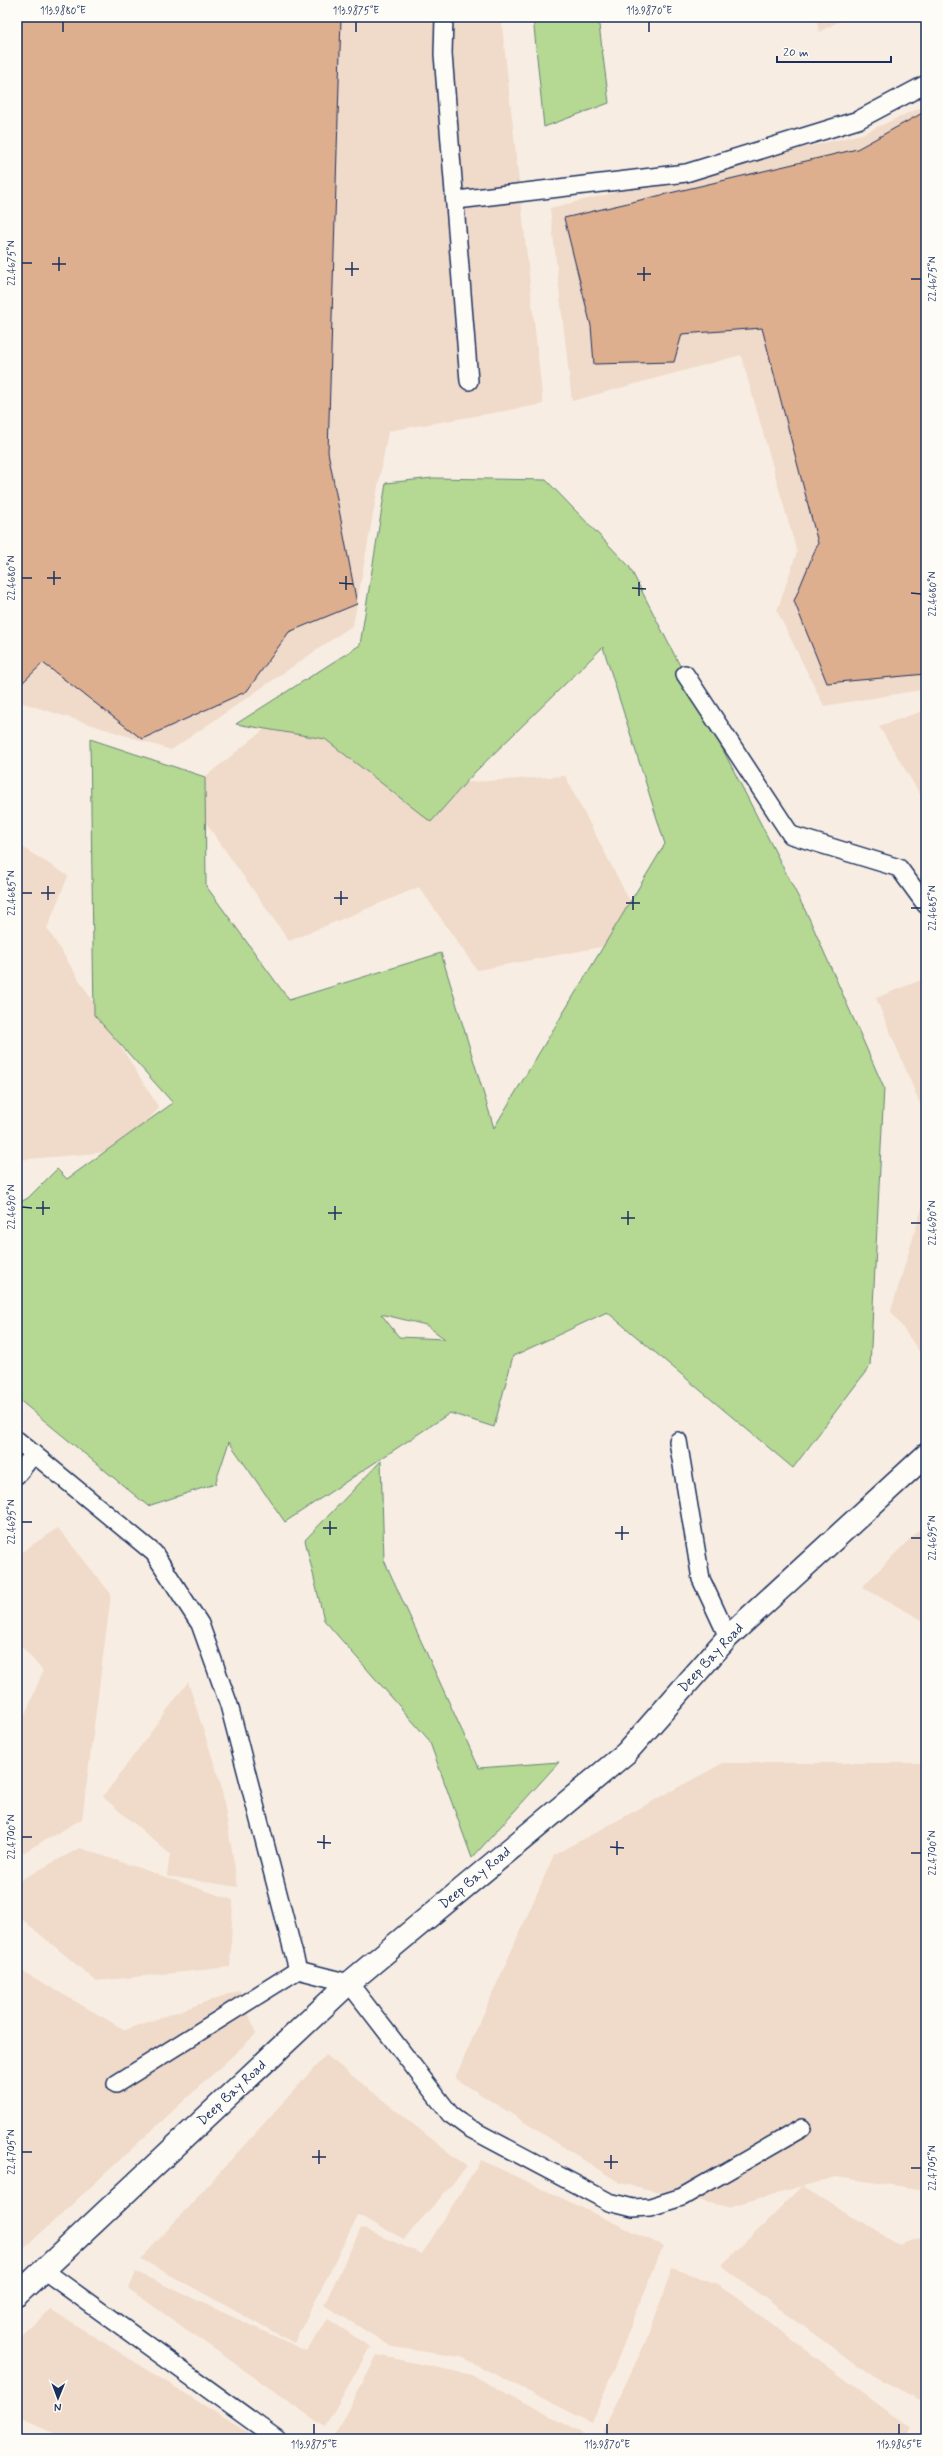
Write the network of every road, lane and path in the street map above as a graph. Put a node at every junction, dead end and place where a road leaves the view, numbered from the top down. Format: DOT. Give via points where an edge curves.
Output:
graph roads {
  1 [pos="444,17"];
  2 [pos="926,84"];
  3 [pos="457,200"];
  4 [pos="469,381"];
  5 [pos="685,674"];
  6 [pos="926,905"];
  7 [pos="17,1440"];
  8 [pos="678,1441"];
  9 [pos="34,1454"];
  10 [pos="926,1455"];
  11 [pos="17,1475"];
  12 [pos="728,1637"];
  13 [pos="298,1970"];
  14 [pos="349,1983"];
  15 [pos="116,2084"];
  16 [pos="802,2128"];
  17 [pos="42,2270"];
  18 [pos="17,2295"];
  19 [pos="277,2439"];
  1 -- 3 [label="lane" via="443,54"];
  2 -- 3 [label="lane" via="858,120 686,173"];
  3 -- 4 [label="lane"];
  5 -- 6 [label="lane" via="791,835 899,868"];
  7 -- 9 [label="lane"];
  8 -- 12 [label="lane" via="700,1579"];
  9 -- 11 [label="lane"];
  9 -- 13 [label="lane" via="154,1553 200,1624 229,1705"];
  10 -- 12 [label="street, Deep Bay Road"];
  12 -- 14 [label="street, Deep Bay Road" via="626,1753"];
  13 -- 14 [label="lane"];
  13 -- 15 [label="lane"];
  14 -- 16 [label="lane" via="450,2114 469,2128 610,2202 633,2208 682,2197"];
  14 -- 17 [label="street, Deep Bay Road"];
  17 -- 18 [label="street, Deep Bay Road"];
  17 -- 19 [label="lane"];
}
